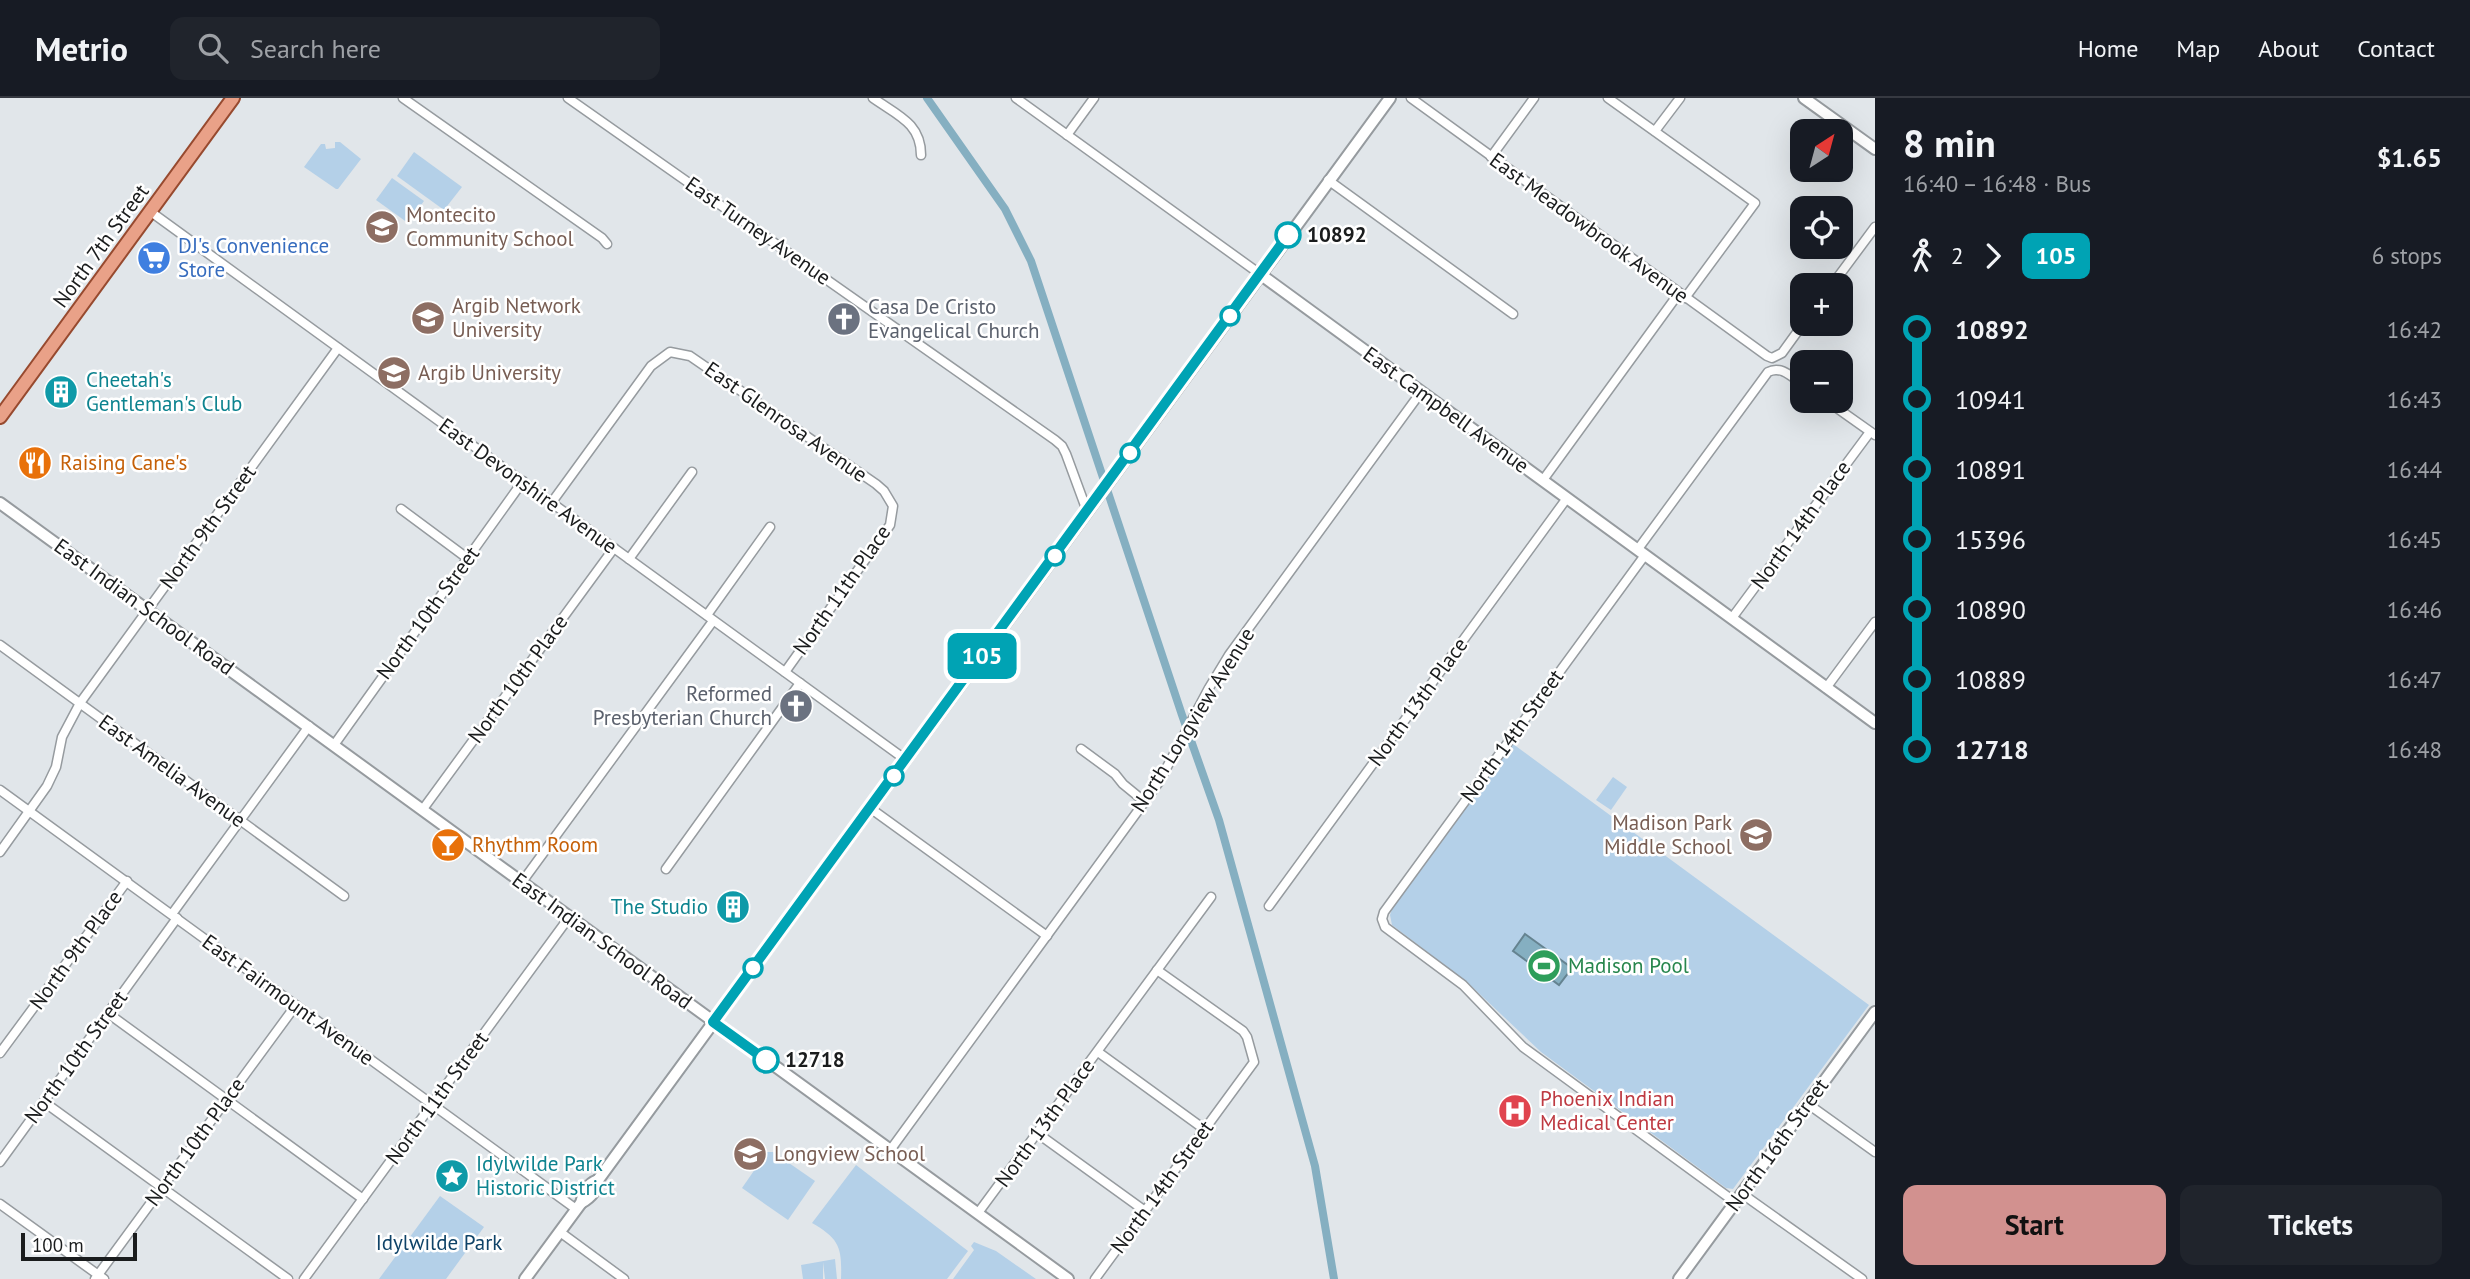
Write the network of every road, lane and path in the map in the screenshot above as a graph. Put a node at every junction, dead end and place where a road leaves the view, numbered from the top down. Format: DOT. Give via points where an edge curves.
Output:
graph roads {
  1 [pos="233,98"];
  2 [pos="403,98"];
  3 [pos="568,98"];
  4 [pos="873,98"];
  5 [pos="1016,98"];
  6 [pos="1094,98"];
  7 [pos="1390,98"];
  8 [pos="1411,98"];
  9 [pos="1534,98"];
  10 [pos="1608,98"];
  11 [pos="1680,98"];
  12 [pos="1804,98"];
  13 [pos="1655,131"];
  14 [pos="1067,135"];
  15 [pos="1875,149"];
  16 [pos="921,155"];
  17 [pos="1491,157"];
  18 [pos="1328,180"];
  19 [pos="151,212"];
  20 [pos="1875,227"];
  21 [pos="607,244"];
  22 [pos="1841,273"];
  23 [pos="1260,274"];
  24 [pos="1682,295"];
  25 [pos="1513,314"];
  26 [pos="1795,336"];
  27 [pos="338,348"];
  28 [pos="1790,376"];
  29 [pos="1422,392"];
  30 [pos="2,412"];
  31 [pos="1844,413"];
  32 [pos="1873,433"];
  33 [pos="692,472"];
  34 [pos="1543,480"];
  35 [pos="523,481"];
  36 [pos="1567,498"];
  37 [pos="552,502"];
  38 [pos="0,503"];
  39 [pos="893,506"];
  40 [pos="401,509"];
  41 [pos="1087,511"];
  42 [pos="770,527"];
  43 [pos="614,548"];
  44 [pos="1642,552"];
  45 [pos="467,558"];
  46 [pos="629,559"];
  47 [pos="148,610"];
  48 [pos="710,618"];
  49 [pos="1732,618"];
  50 [pos="1875,622"];
  51 [pos="0,645"];
  52 [pos="785,672"];
  53 [pos="800,683"];
  54 [pos="1826,688"];
  55 [pos="80,704"];
  56 [pos="1875,723"];
  57 [pos="309,726"];
  58 [pos="334,745"];
  59 [pos="1081,749"];
  60 [pos="906,760"];
  61 [pos="0,790"];
  62 [pos="1145,802"];
  63 [pos="870,808"];
  64 [pos="422,809"];
  65 [pos="30,812"];
  66 [pos="240,820"];
  67 [pos="0,852"];
  68 [pos="666,869"];
  69 [pos="127,881"];
  70 [pos="522,882"];
  71 [pos="344,896"];
  72 [pos="1211,897"];
  73 [pos="1269,906"];
  74 [pos="174,916"];
  75 [pos="570,916"];
  76 [pos="1047,936"];
  77 [pos="1157,970"];
  78 [pos="296,1005"];
  79 [pos="1875,1012"];
  80 [pos="109,1014"];
  81 [pos="713,1022"];
  82 [pos="1098,1052"];
  83 [pos="0,1053"];
  84 [pos="227,1099"];
  85 [pos="44,1102"];
  86 [pos="433,1104"];
  87 [pos="1808,1104"];
  88 [pos="1204,1129"];
  89 [pos="1037,1133"];
  90 [pos="891,1149"];
  91 [pos="1875,1152"];
  92 [pos="0,1162"];
  93 [pos="163,1186"];
  94 [pos="1738,1198"];
  95 [pos="363,1199"];
  96 [pos="0,1204"];
  97 [pos="579,1206"];
  98 [pos="1145,1211"];
  99 [pos="978,1213"];
  100 [pos="560,1232"];
  101 [pos="99,1278"];
  102 [pos="288,1279"];
  103 [pos="304,1279"];
  104 [pos="525,1279"];
  105 [pos="624,1279"];
  106 [pos="1068,1279"];
  107 [pos="1095,1279"];
  108 [pos="1679,1279"];
  109 [pos="1862,1279"];
  1 -- 19 [label="main road, North 7th Street"];
  2 -- 21 [label="street"];
  3 -- 41 [label="street, East Turney Avenue" via="1055,440 1066,454"];
  4 -- 16 [label="street" via="912,125 921,140"];
  5 -- 14 [label="street, East Campbell Avenue"];
  6 -- 14 [label="street"];
  7 -- 18 [label="street"];
  8 -- 17 [label="street, East Meadowbrook Avenue"];
  9 -- 17 [label="street"];
  10 -- 13 [label="street"];
  11 -- 13 [label="street"];
  12 -- 15 [label="street"];
  13 -- 24 [label="street" via="1755,203"];
  14 -- 23 [label="street, East Campbell Avenue"];
  17 -- 24 [label="street, East Meadowbrook Avenue"];
  18 -- 23 [label="street"];
  18 -- 25 [label="street"];
  19 -- 27 [label="street, East Devonshire Avenue"];
  19 -- 30 [label="main road, North 7th Street"];
  20 -- 22 [label="street"];
  23 -- 29 [label="street, East Campbell Avenue"];
  23 -- 41 [label="street"];
  24 -- 26 [label="street, East Meadowbrook Avenue" via="1772,358"];
  24 -- 34 [label="street"];
  27 -- 35 [label="street, East Devonshire Avenue"];
  27 -- 47 [label="street, North 9th Street"];
  28 -- 44 [label="street, North 14th Street" via="1781,370 1768,372"];
  29 -- 34 [label="street, East Campbell Avenue"];
  29 -- 62 [label="street, North Longview Avenue" via="1229,655"];
  31 -- 32 [label="street"];
  32 -- 49 [label="street, North 14th Place"];
  33 -- 46 [label="street"];
  34 -- 36 [label="street, East Campbell Avenue"];
  35 -- 37 [label="street, East Devonshire Avenue"];
  35 -- 45 [label="street, North 10th Street"];
  36 -- 44 [label="street, East Campbell Avenue"];
  36 -- 73 [label="street, North 13th Place"];
  37 -- 39 [label="street, East Glenrosa Avenue" via="651,366 670,352 690,356 884,491"];
  37 -- 43 [label="street, East Devonshire Avenue"];
  38 -- 47 [label="street, East Indian School Road"];
  39 -- 52 [label="street, North 11th Place" via="886,533"];
  40 -- 45 [label="street"];
  41 -- 60 [label="street"];
  42 -- 48 [label="street"];
  43 -- 46 [label="street, East Devonshire Avenue"];
  43 -- 64 [label="street, North 10th Place"];
  44 -- 49 [label="street, East Campbell Avenue"];
  44 -- 94 [label="street, North 14th Street" via="1382,919 1385,928 1462,985 1523,1047"];
  45 -- 58 [label="street, North 10th Street"];
  46 -- 48 [label="street, East Devonshire Avenue"];
  47 -- 55 [label="street, North 9th Street"];
  47 -- 57 [label="street, East Indian School Road"];
  48 -- 52 [label="street, East Devonshire Avenue"];
  48 -- 70 [label="street"];
  49 -- 54 [label="street, East Campbell Avenue"];
  50 -- 54 [label="street"];
  51 -- 55 [label="street, East Amelia Avenue"];
  52 -- 53 [label="street, East Devonshire Avenue"];
  53 -- 60 [label="street, East Devonshire Avenue"];
  53 -- 68 [label="street"];
  54 -- 56 [label="street, East Campbell Avenue"];
  55 -- 65 [label="street, North 9th Street" via="62,737 56,767"];
  55 -- 66 [label="street, East Amelia Avenue"];
  57 -- 58 [label="street, East Indian School Road"];
  57 -- 66 [label="street, North 10th Street"];
  58 -- 64 [label="street, East Indian School Road"];
  59 -- 62 [label="street"];
  60 -- 63 [label="street"];
  61 -- 65 [label="street, East Fairmount Avenue"];
  62 -- 76 [label="street, North Longview Avenue"];
  63 -- 76 [label="street"];
  63 -- 81 [label="street"];
  64 -- 70 [label="street, East Indian School Road"];
  65 -- 67 [label="street, North 9th Street"];
  65 -- 69 [label="street, East Fairmount Avenue"];
  66 -- 71 [label="street, East Amelia Avenue"];
  66 -- 74 [label="street, North 10th Street"];
  69 -- 74 [label="street, East Fairmount Avenue"];
  69 -- 83 [label="street, North 9th Place"];
  70 -- 75 [label="street, East Indian School Road"];
  72 -- 77 [label="street, North 13th Place"];
  74 -- 78 [label="street, East Fairmount Avenue"];
  74 -- 80 [label="street, North 10th Street"];
  75 -- 81 [label="street, East Indian School Road"];
  75 -- 86 [label="street, North 11th Street"];
  76 -- 90 [label="street, North Longview Avenue"];
  77 -- 82 [label="street, North 13th Place"];
  77 -- 88 [label="street, North 14th Street" via="1247,1037 1254,1062"];
  78 -- 84 [label="street, North 10th Place"];
  78 -- 86 [label="street, East Fairmount Avenue"];
  79 -- 87 [label="street, North 16th Street"];
  80 -- 84 [label="street"];
  80 -- 85 [label="street, North 10th Street"];
  81 -- 90 [label="street, East Indian School Road"];
  81 -- 97 [label="street" via="598,1180 591,1182"];
  82 -- 88 [label="street"];
  82 -- 89 [label="street, North 13th Place"];
  84 -- 93 [label="street, North 10th Place"];
  84 -- 95 [label="street"];
  85 -- 92 [label="street, North 10th Street"];
  85 -- 93 [label="street"];
  86 -- 95 [label="street, North 11th Street"];
  86 -- 97 [label="street, East Fairmount Avenue"];
  87 -- 91 [label="street"];
  87 -- 94 [label="street, North 16th Street"];
  88 -- 98 [label="street, North 14th Street"];
  89 -- 98 [label="street"];
  89 -- 99 [label="street, North 13th Place"];
  90 -- 99 [label="street, East Indian School Road"];
  93 -- 101 [label="street, North 10th Place"];
  93 -- 102 [label="street"];
  94 -- 108 [label="street, North 16th Street"];
  94 -- 109 [label="street"];
  95 -- 103 [label="street, North 11th Street"];
  96 -- 101 [label="street"];
  97 -- 100 [label="street"];
  98 -- 107 [label="street, North 14th Street"];
  99 -- 106 [label="street, East Indian School Road"];
  100 -- 104 [label="street"];
  100 -- 105 [label="street"];
}
